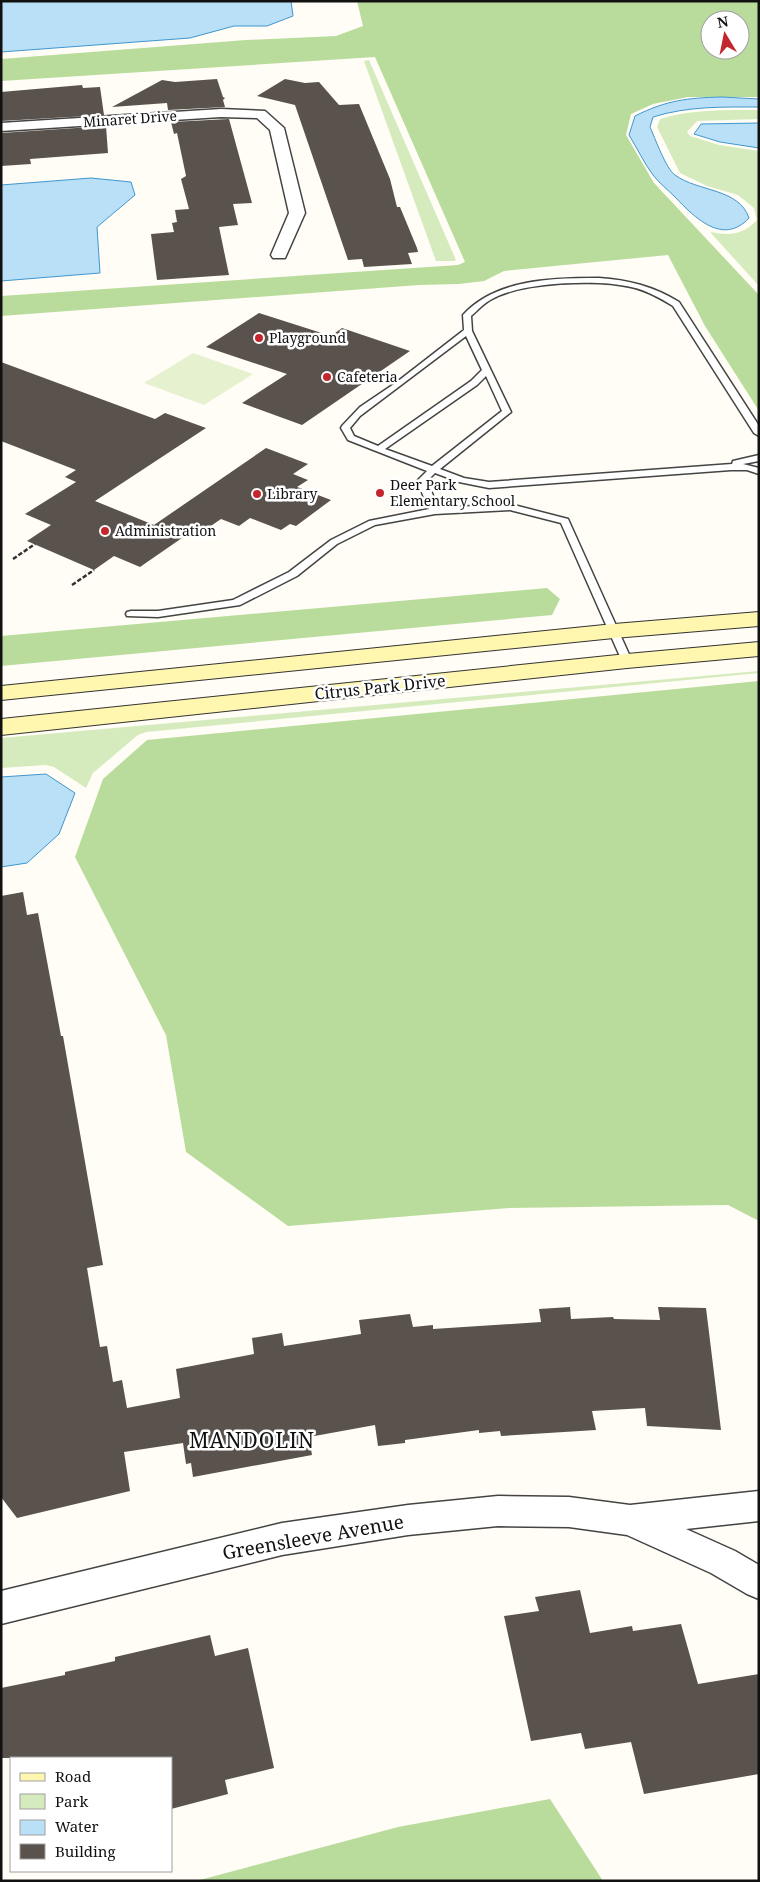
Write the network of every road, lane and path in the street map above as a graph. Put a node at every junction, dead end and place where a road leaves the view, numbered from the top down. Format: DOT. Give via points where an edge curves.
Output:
graph roads {
  1 [pos="1,128"];
  2 [pos="279,255"];
  3 [pos="468,331"];
  4 [pos="488,370"];
  5 [pos="759,433"];
  6 [pos="378,449"];
  7 [pos="759,458"];
  8 [pos="432,470"];
  9 [pos="691,470"];
  10 [pos="759,471"];
  11 [pos="435,511"];
  12 [pos="35,544"];
  13 [pos="13,558"];
  14 [pos="94,570"];
  15 [pos="72,585"];
  16 [pos="131,614"];
  17 [pos="759,619"];
  18 [pos="614,631"];
  19 [pos="759,649"];
  20 [pos="627,661"];
  21 [pos="1,693"];
  22 [pos="1,727"];
  23 [pos="759,1506"];
  24 [pos="630,1520"];
  25 [pos="759,1582"];
  26 [pos="1,1608"];
  1 -- 2 [label="street, Minaret Drive" via="221,113 260,114 277,128 297,213"];
  3 -- 4 [label="lane"];
  3 -- 5 [label="lane" via="467,315 489,297 514,287 608,281 655,291 676,304"];
  3 -- 6 [label="lane" via="351,420 345,428 352,438"];
  4 -- 6 [label="lane"];
  4 -- 8 [label="lane" via="507,412"];
  6 -- 8 [label="lane"];
  7 -- 9 [label="lane"];
  8 -- 9 [label="lane" via="489,485"];
  8 -- 11 [label="lane" via="422,481"];
  9 -- 10 [label="lane" via="731,467"];
  11 -- 16 [label="lane" via="372,523 334,542 293,574 236,603 158,614"];
  11 -- 18 [label="lane" via="510,507 565,521"];
  12 -- 13 [label="path"];
  14 -- 15 [label="path"];
  17 -- 18 [label="street, Citrus Park Drive"];
  18 -- 20 [label="lane"];
  18 -- 21 [label="street, Citrus Park Drive"];
  19 -- 20 [label="street, Citrus Park Drive"];
  20 -- 22 [label="street, Citrus Park Drive"];
  23 -- 24 [label="street, Greensleeve Avenue"];
  24 -- 25 [label="street, Greensleeve Avenue"];
  24 -- 26 [label="street, Greensleeve Avenue" via="569,1512 498,1511 408,1520 282,1539"];
}
